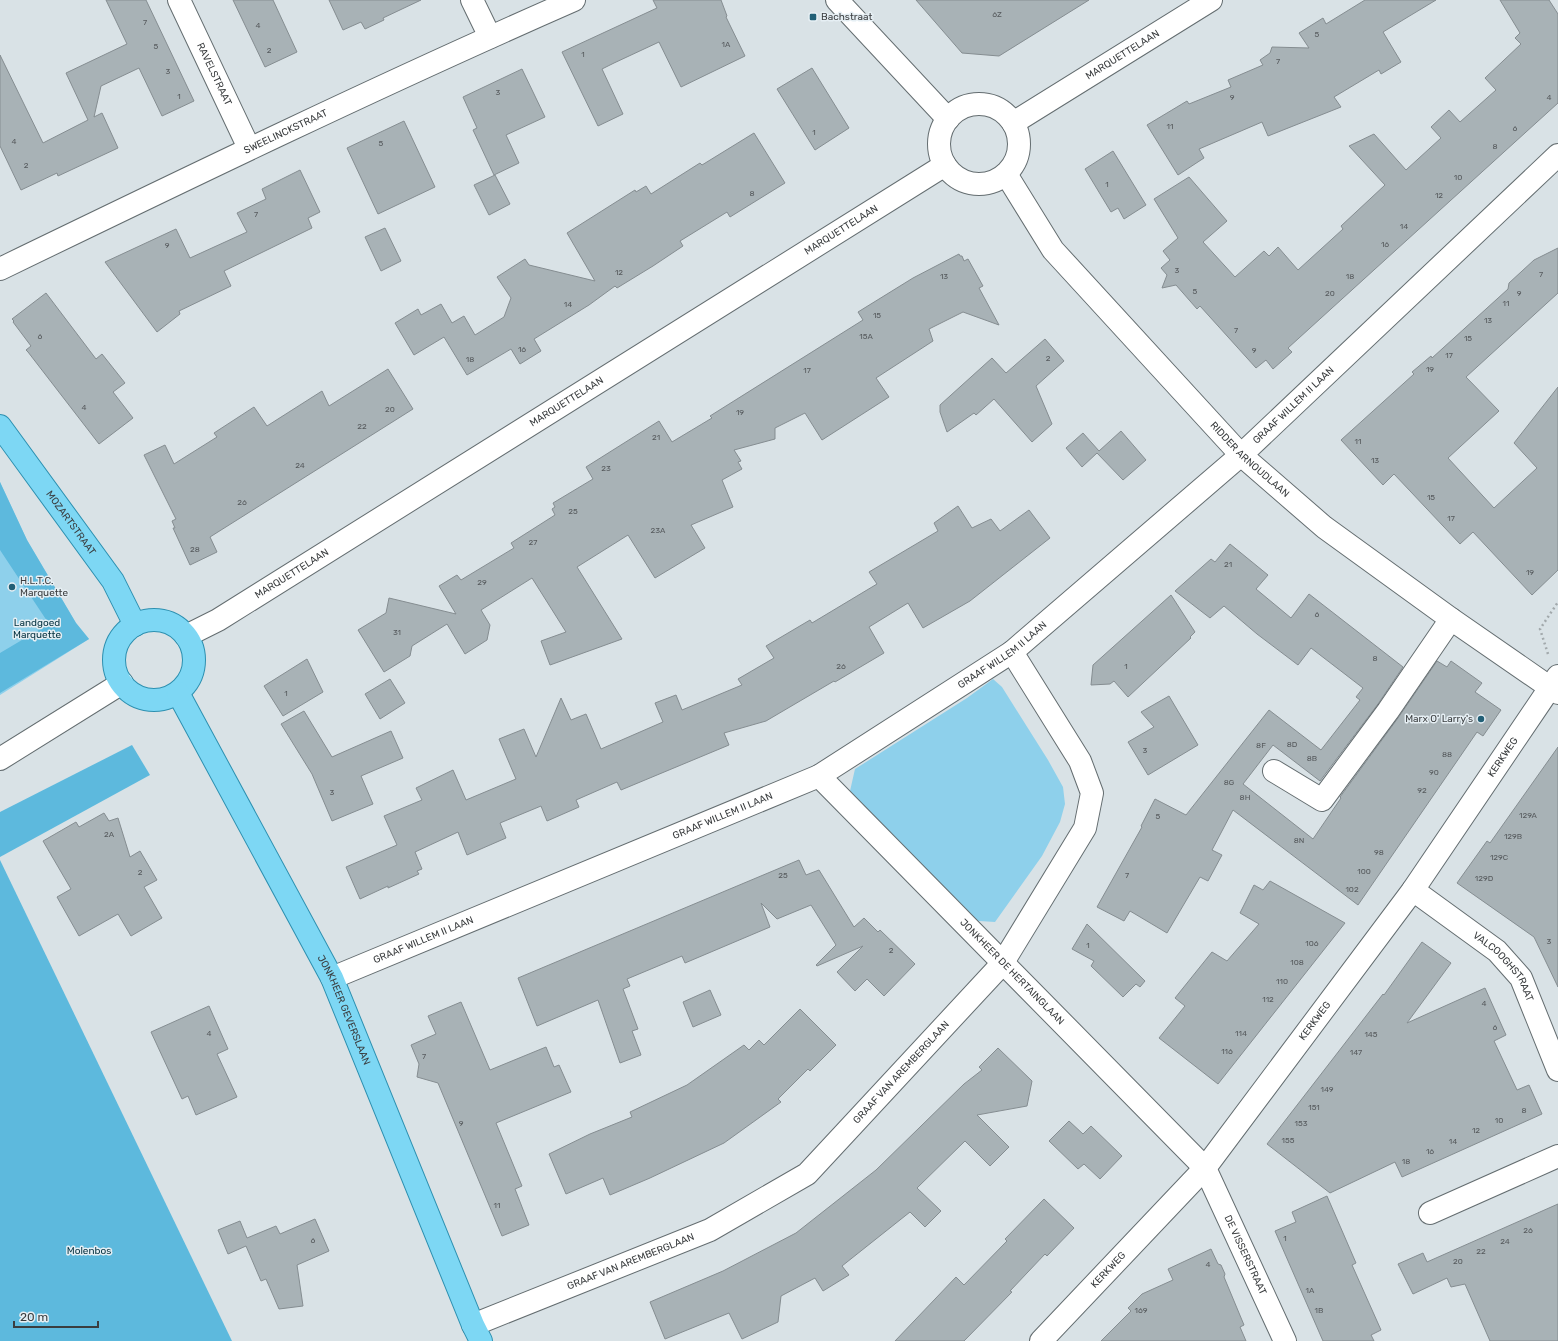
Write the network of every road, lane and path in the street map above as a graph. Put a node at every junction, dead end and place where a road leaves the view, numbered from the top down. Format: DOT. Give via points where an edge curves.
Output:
graph roads {
  1 [pos="178,0"];
  2 [pos="472,0"];
  3 [pos="574,0"];
  4 [pos="837,0"];
  5 [pos="1211,0"];
  6 [pos="490,37"];
  7 [pos="948,119"];
  8 [pos="1013,123"];
  9 [pos="249,148"];
  10 [pos="1558,155"];
  11 [pos="944,165"];
  12 [pos="1006,174"];
  13 [pos="0,269"];
  14 [pos="0,426"];
  15 [pos="1241,455"];
  16 [pos="1558,602"];
  17 [pos="1451,619"];
  18 [pos="135,625"];
  19 [pos="186,636"];
  20 [pos="1012,652"];
  21 [pos="122,683"];
  22 [pos="1555,686"];
  23 [pos="178,693"];
  24 [pos="0,759"];
  25 [pos="1274,771"];
  26 [pos="819,776"];
  27 [pos="1413,890"];
  28 [pos="1002,964"];
  29 [pos="332,978"];
  30 [pos="1558,1070"];
  31 [pos="1558,1156"];
  32 [pos="1205,1168"];
  33 [pos="1430,1213"];
  34 [pos="477,1333"];
  35 [pos="1041,1341"];
  36 [pos="1285,1341"];
  1 -- 9 [label="street, RAVELSTRAAT"];
  2 -- 6 [label="street"];
  3 -- 6 [label="street, SWEELINCKSTRAAT"];
  4 -- 7 [label="street"];
  5 -- 8 [label="street, MARQUETTELAAN"];
  6 -- 9 [label="street, SWEELINCKSTRAAT"];
  7 -- 8 [label="street" via="957,110 982,104 994,107"];
  7 -- 11 [label="street" via="939,141"];
  8 -- 12 [label="street" via="1019,144 1013,165"];
  9 -- 13 [label="street, SWEELINCKSTRAAT"];
  10 -- 15 [label="street, GRAAF WILLEM II LAAN"];
  11 -- 12 [label="street" via="962,181 973,184 996,181"];
  11 -- 19 [label="street, MARQUETTELAAN" via="218,620"];
  12 -- 15 [label="street, RIDDER ARNOUDLAAN" via="1053,250"];
  14 -- 18 [label="main road, MOZARTSTRAAT" via="113,582"];
  15 -- 17 [label="street, RIDDER ARNOUDLAAN" via="1324,527"];
  15 -- 20 [label="street, GRAAF WILLEM II LAAN"];
  16 -- 22 [label="path" via="1540,629"];
  17 -- 22 [label="street, RIDDER ARNOUDLAAN"];
  17 -- 25 [label="street" via="1388,711 1322,800"];
  18 -- 19 [label="main road" via="148,620 162,621 176,626"];
  18 -- 21 [label="main road" via="122,636 115,650 115,667"];
  19 -- 23 [label="main road" via="193,650 194,666 189,681"];
  20 -- 26 [label="street, GRAAF WILLEM II LAAN"];
  20 -- 28 [label="street, GRAAF VAN AREMBERGLAAN" via="1080,761 1092,793 1085,828"];
  21 -- 23 [label="main road" via="136,696 150,700 165,699"];
  21 -- 24 [label="street"];
  22 -- 27 [label="street, KERKWEG"];
  23 -- 29 [label="main road, JONKHEER GEVERSLAAN"];
  26 -- 28 [label="street, JONKHEER DE HERTAINGLAAN"];
  26 -- 29 [label="street, GRAAF WILLEM II LAAN"];
  27 -- 30 [label="street, VALCOOGHSTRAAT" via="1497,951 1521,978"];
  27 -- 32 [label="street, KERKWEG"];
  28 -- 32 [label="street, JONKHEER DE HERTAINGLAAN"];
  28 -- 34 [label="street, GRAAF VAN AREMBERGLAAN" via="807,1174 710,1230"];
  29 -- 34 [label="main road, JONKHEER GEVERSLAAN"];
  31 -- 33 [label="street"];
  32 -- 35 [label="street, KERKWEG"];
  32 -- 36 [label="street, DE VISSERSTRAAT"];
}
